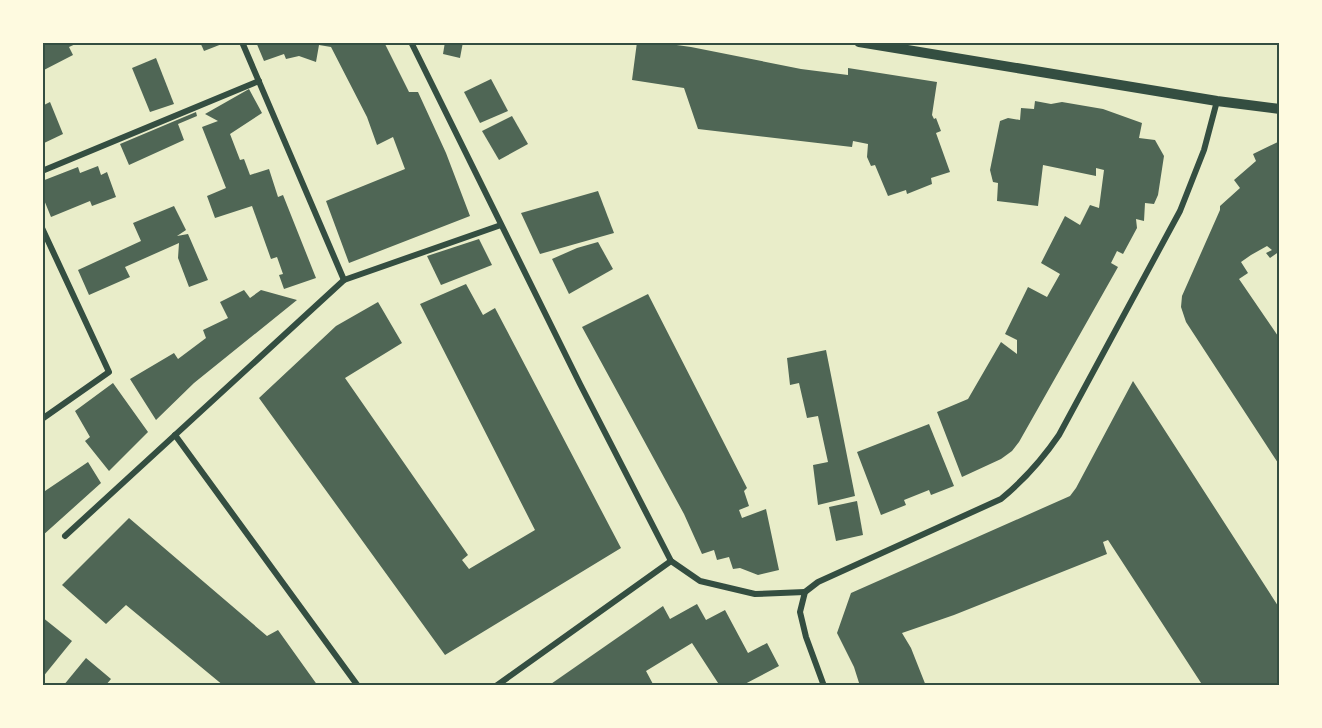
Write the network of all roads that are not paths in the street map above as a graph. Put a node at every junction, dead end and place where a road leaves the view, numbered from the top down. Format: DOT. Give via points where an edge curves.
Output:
graph roads {
  1 [pos="242,42"];
  2 [pos="411,42"];
  3 [pos="859,42"];
  4 [pos="259,81"];
  5 [pos="1217,101"];
  6 [pos="1280,110"];
  7 [pos="42,171"];
  8 [pos="501,225"];
  9 [pos="42,228"];
  10 [pos="344,280"];
  11 [pos="42,419"];
  12 [pos="175,435"];
  13 [pos="65,536"];
  14 [pos="671,561"];
  15 [pos="805,592"];
  16 [pos="358,686"];
  17 [pos="496,686"];
  18 [pos="824,686"];
  1 -- 4 [label="street"];
  2 -- 8 [label="street"];
  3 -- 5 [label="street"];
  4 -- 7 [label="street"];
  4 -- 10 [label="street"];
  5 -- 6 [label="street"];
  5 -- 15 [label="street" via="1204,150 1180,211 1042,460 1001,499 818,582"];
  8 -- 10 [label="street"];
  8 -- 14 [label="street"];
  9 -- 11 [label="street" via="109,372"];
  10 -- 12 [label="street"];
  12 -- 13 [label="street"];
  12 -- 16 [label="street"];
  14 -- 15 [label="street" via="700,581 755,594"];
  14 -- 17 [label="street"];
  15 -- 18 [label="street" via="800,612"];
}
